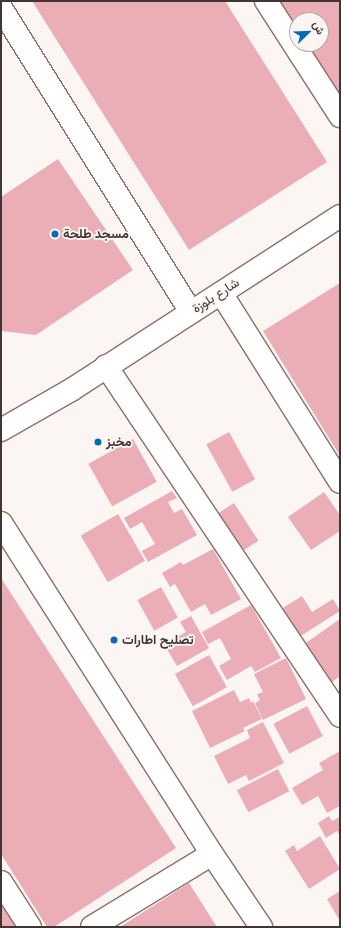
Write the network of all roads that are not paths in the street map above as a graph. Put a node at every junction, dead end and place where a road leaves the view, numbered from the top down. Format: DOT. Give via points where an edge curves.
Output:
graph roads {
  1 [pos="266,1"];
  2 [pos="1,8"];
  3 [pos="340,116"];
  4 [pos="338,221"];
  5 [pos="221,293"];
  6 [pos="191,312"];
  7 [pos="99,371"];
  8 [pos="1,430"];
  9 [pos="340,482"];
  10 [pos="1,524"];
  11 [pos="340,716"];
  12 [pos="212,854"];
  13 [pos="1,882"];
  14 [pos="30,927"];
  15 [pos="92,927"];
  16 [pos="261,927"];
  1 -- 3 [label="street"];
  2 -- 6 [label="street"];
  4 -- 5 [label="street, شارع بلوزة"];
  5 -- 6 [label="street, شارع بلوزة"];
  5 -- 9 [label="street"];
  6 -- 7 [label="street, شارع بلوزة"];
  7 -- 8 [label="street, شارع بلوزة"];
  7 -- 11 [label="street"];
  10 -- 12 [label="street"];
  12 -- 15 [label="street"];
  12 -- 16 [label="street"];
  13 -- 14 [label="street"];
}
